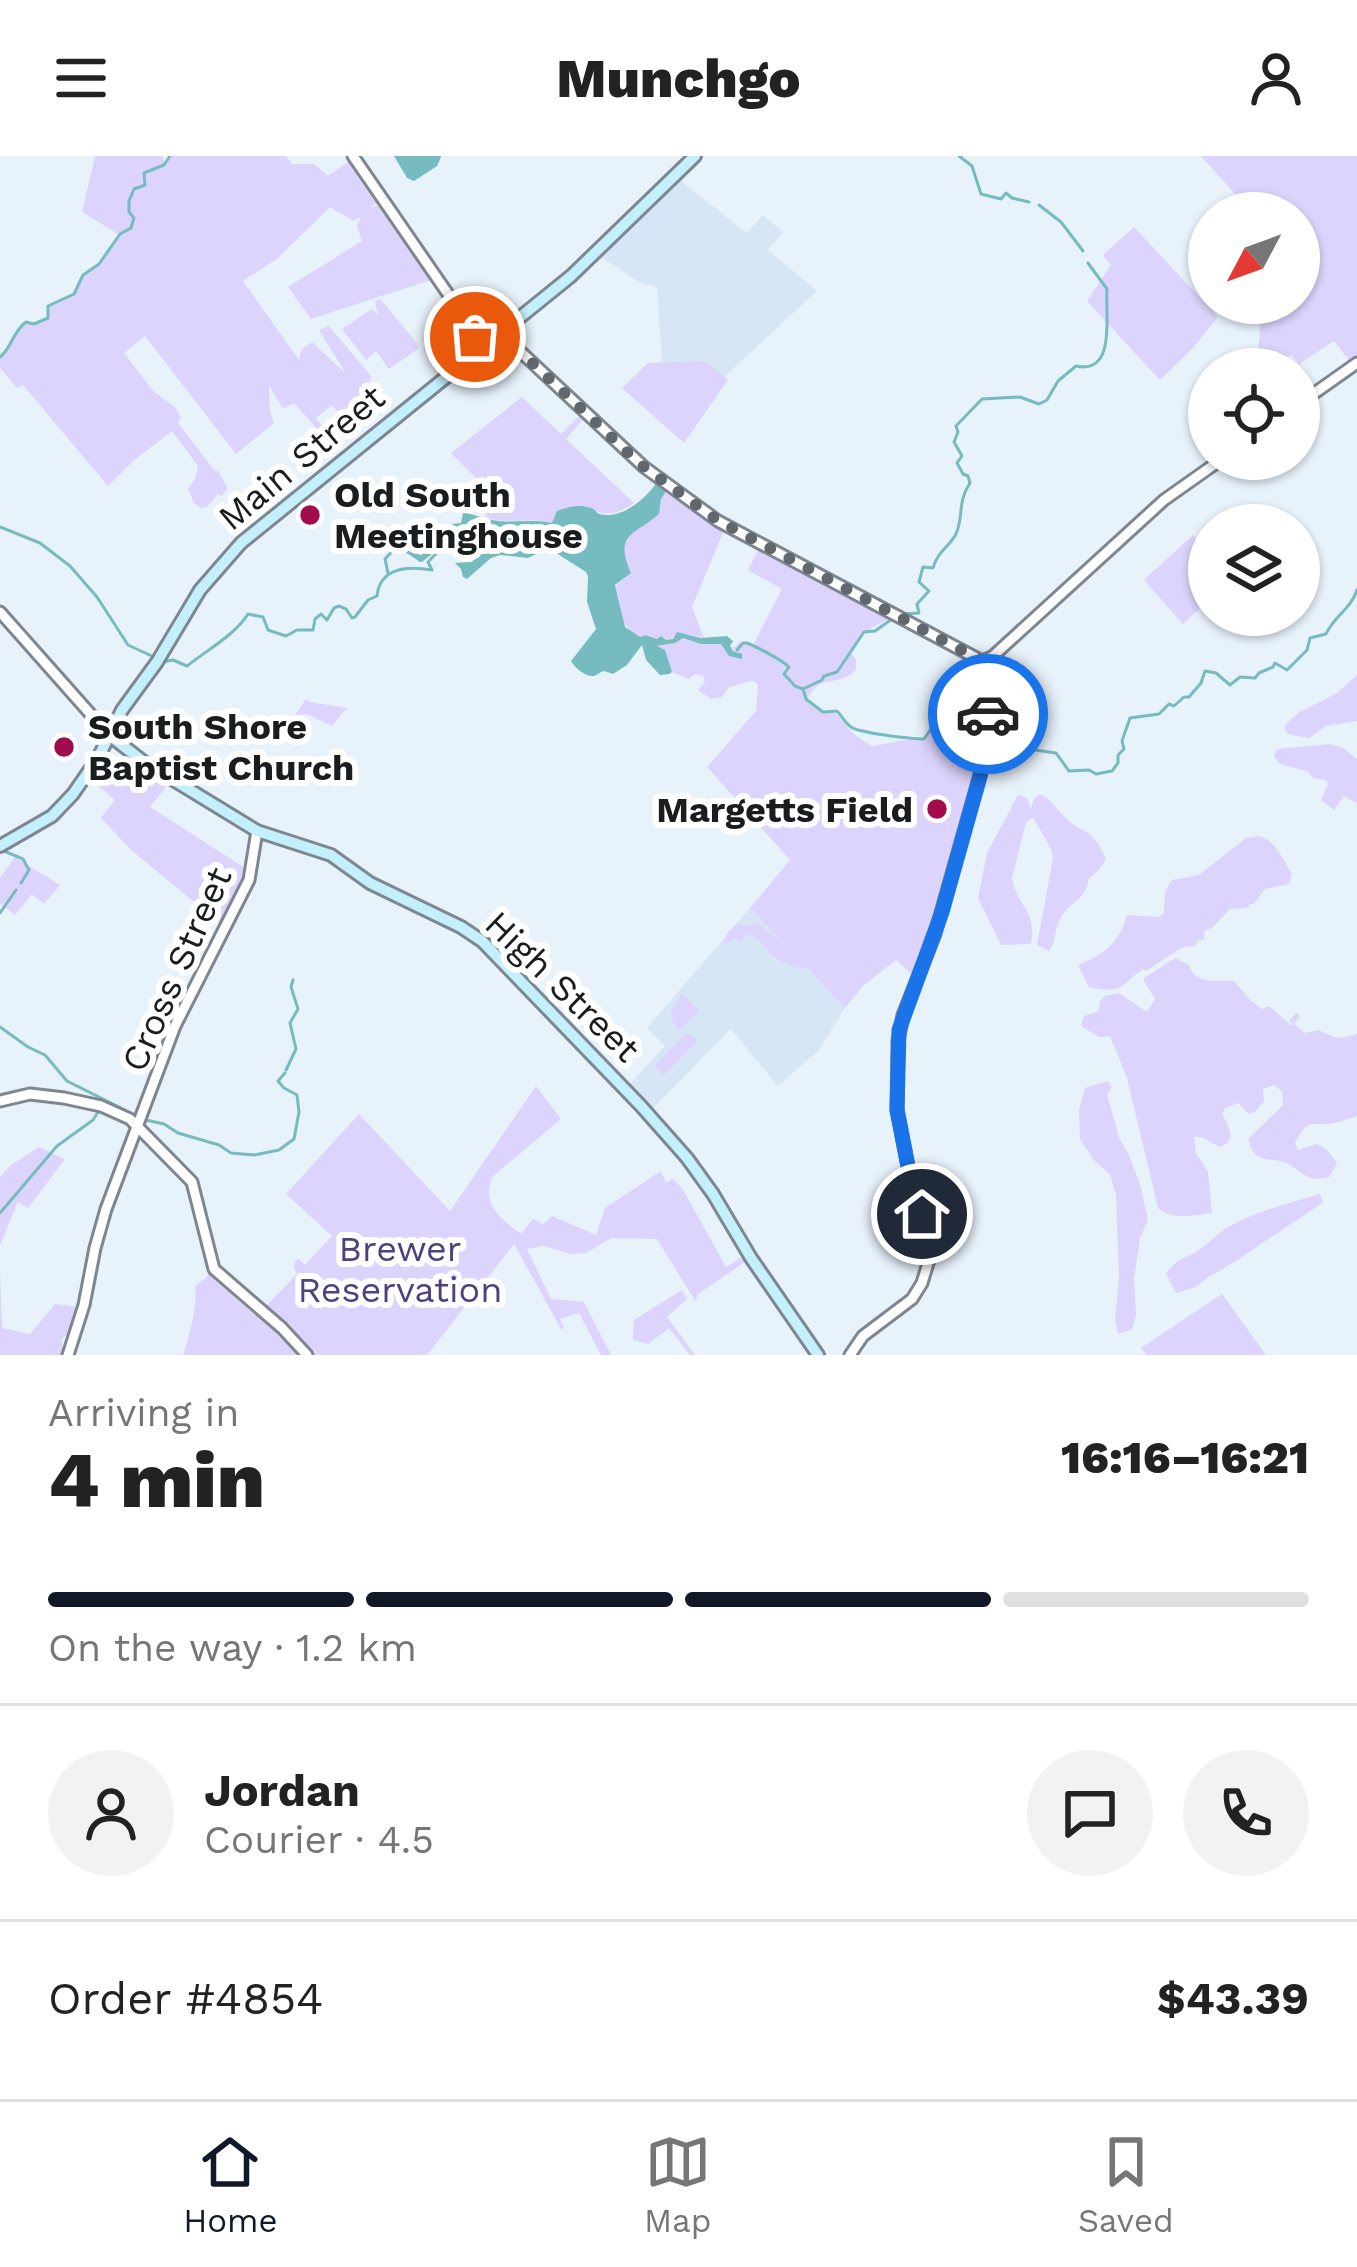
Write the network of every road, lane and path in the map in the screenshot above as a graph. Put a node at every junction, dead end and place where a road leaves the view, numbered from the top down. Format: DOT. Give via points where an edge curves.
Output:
graph roads {
  1 [pos="353,156"];
  2 [pos="695,156"];
  3 [pos="503,335"];
  4 [pos="477,340"];
  5 [pos="1357,363"];
  6 [pos="1320,389"];
  7 [pos="1193,480"];
  8 [pos="0,612"];
  9 [pos="982,661"];
  10 [pos="109,735"];
  11 [pos="257,831"];
  12 [pos="0,846"];
  13 [pos="0,1101"];
  14 [pos="137,1127"];
  15 [pos="68,1355"];
  16 [pos="307,1355"];
  17 [pos="818,1355"];
  18 [pos="850,1355"];
  1 -- 4 [label="street"];
  2 -- 3 [label="main road, Main Street"];
  3 -- 4 [label="main road, Main Street"];
  3 -- 4 [label="street"];
  3 -- 9 [label="street" via="640,464 717,520"];
  4 -- 10 [label="main road, Main Street" via="230,554"];
  5 -- 6 [label="street"];
  7 -- 9 [label="street"];
  8 -- 10 [label="street"];
  9 -- 18 [label="street" via="988,734 981,773 898,1041 897,1110 929,1235 928,1267 912,1299"];
  10 -- 11 [label="main road, High Street"];
  10 -- 12 [label="main road, Main Street" via="65,804"];
  11 -- 14 [label="street, Cross Street" via="246,886 176,1026"];
  11 -- 17 [label="main road, High Street" via="331,855 485,944 694,1166"];
  13 -- 14 [label="street" via="30,1094 68,1099 123,1114"];
  14 -- 15 [label="street, Cross Street" via="101,1223"];
  14 -- 16 [label="street" via="192,1183 214,1269"];
}
